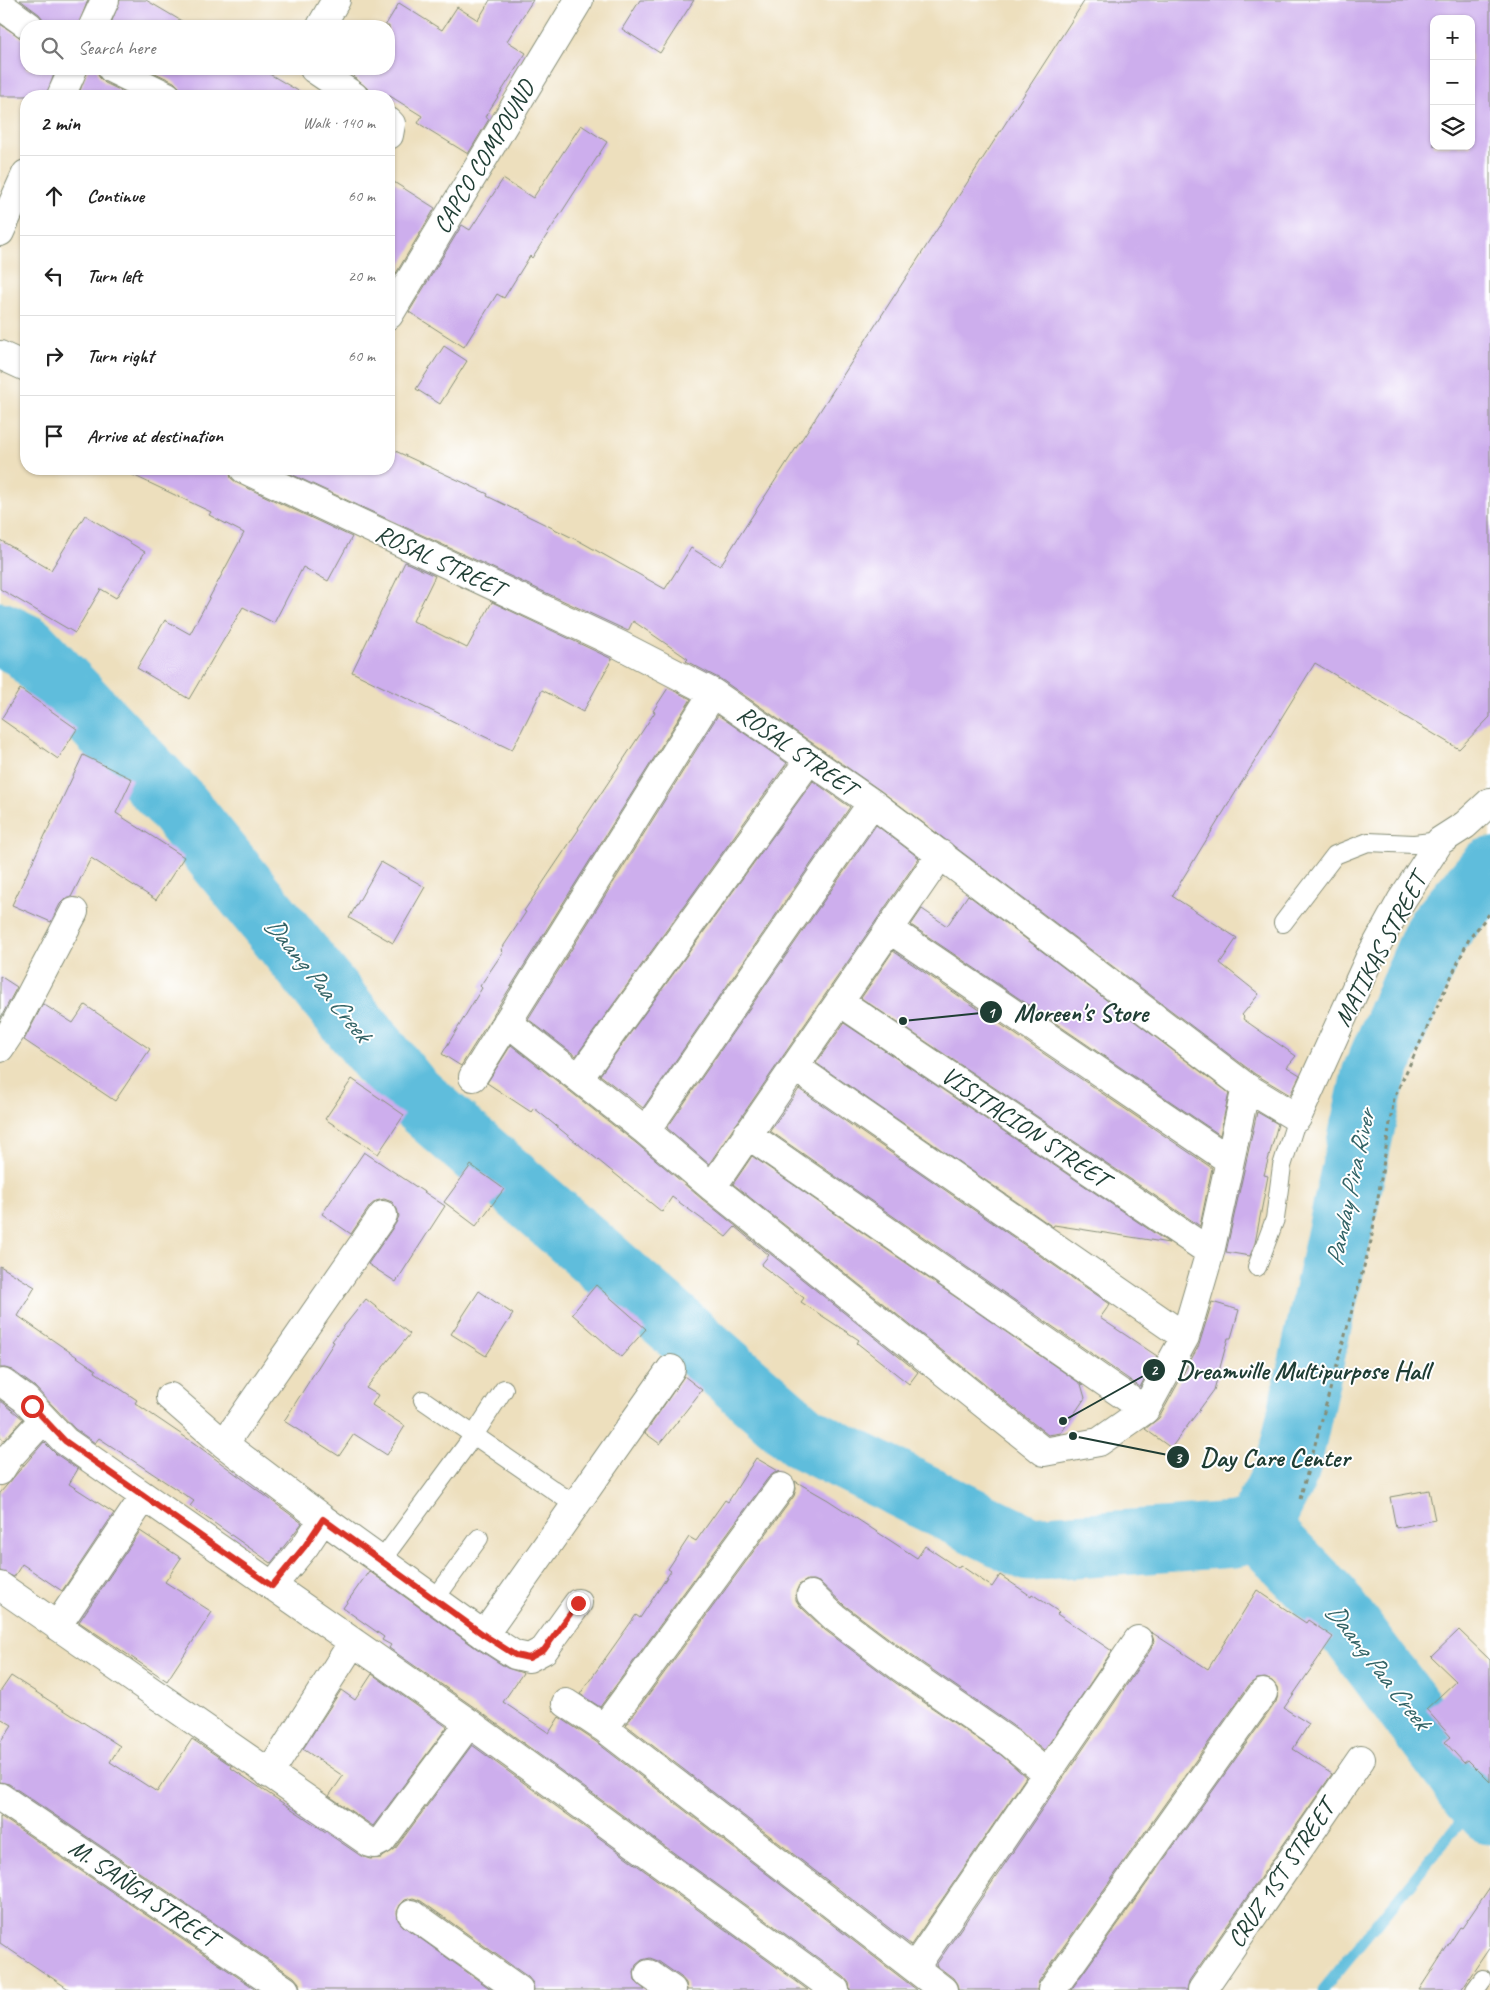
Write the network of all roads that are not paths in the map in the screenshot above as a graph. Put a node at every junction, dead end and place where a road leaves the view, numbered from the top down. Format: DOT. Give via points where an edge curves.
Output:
graph roads {
  1 [pos="105,0"];
  2 [pos="336,0"];
  3 [pos="579,0"];
  4 [pos="0,6"];
  5 [pos="20,20"];
  6 [pos="96,20"];
  7 [pos="324,20"];
  8 [pos="70,75"];
  9 [pos="124,75"];
  10 [pos="323,75"];
  11 [pos="64,90"];
  12 [pos="155,90"];
  13 [pos="345,90"];
  14 [pos="20,187"];
  15 [pos="0,232"];
  16 [pos="395,304"];
  17 [pos="0,355"];
  18 [pos="20,364"];
  19 [pos="257,475"];
  20 [pos="713,693"];
  21 [pos="809,760"];
  22 [pos="1490,802"];
  23 [pos="872,803"];
  24 [pos="1440,841"];
  25 [pos="941,854"];
  26 [pos="74,912"];
  27 [pos="1283,923"];
  28 [pos="889,929"];
  29 [pos="840,1002"];
  30 [pos="507,1022"];
  31 [pos="0,1048"];
  32 [pos="795,1068"];
  33 [pos="473,1077"];
  34 [pos="579,1078"];
  35 [pos="1246,1087"];
  36 [pos="1297,1118"];
  37 [pos="646,1131"];
  38 [pos="747,1134"];
  39 [pos="1229,1160"];
  40 [pos="712,1187"];
  41 [pos="383,1215"];
  42 [pos="1210,1252"];
  43 [pos="1257,1268"];
  44 [pos="1185,1337"];
  45 [pos="671,1369"];
  46 [pos="3,1383"];
  47 [pos="504,1390"];
  48 [pos="170,1397"];
  49 [pos="423,1400"];
  50 [pos="1145,1410"];
  51 [pos="44,1419"];
  52 [pos="474,1435"];
  53 [pos="224,1444"];
  54 [pos="0,1472"];
  55 [pos="781,1487"];
  56 [pos="144,1497"];
  57 [pos="575,1505"];
  58 [pos="323,1519"];
  59 [pos="479,1538"];
  60 [pos="381,1561"];
  61 [pos="0,1586"];
  62 [pos="272,1586"];
  63 [pos="811,1594"];
  64 [pos="435,1599"];
  65 [pos="578,1603"];
  66 [pos="58,1626"];
  67 [pos="484,1635"];
  68 [pos="1138,1640"];
  69 [pos="353,1642"];
  70 [pos="1263,1693"];
  71 [pos="566,1703"];
  72 [pos="469,1723"];
  73 [pos="604,1728"];
  74 [pos="1361,1759"];
  75 [pos="269,1774"];
  76 [pos="1047,1774"];
  77 [pos="0,1797"];
  78 [pos="412,1914"];
  79 [pos="915,1967"];
  80 [pos="649,1974"];
  81 [pos="285,1990"];
  82 [pos="519,1990"];
  83 [pos="672,1990"];
  84 [pos="835,1990"];
  85 [pos="943,1990"];
  86 [pos="1052,1990"];
  87 [pos="1202,1990"];
  1 -- 6 [label="street"];
  2 -- 7 [label="street"];
  3 -- 16 [label="street, CAPCO COMPOUND"];
  4 -- 5 [label="street"];
  8 -- 11 [label="street"];
  9 -- 12 [label="street"];
  10 -- 13 [label="street"];
  14 -- 15 [label="street"];
  17 -- 18 [label="street"];
  19 -- 20 [label="street, ROSAL STREET" via="611,640"];
  20 -- 21 [label="street, ROSAL STREET"];
  20 -- 30 [label="street"];
  21 -- 23 [label="street, ROSAL STREET"];
  21 -- 34 [label="street"];
  22 -- 24 [label="street, MATIKAS STREET" via="1465,825"];
  23 -- 25 [label="street, ROSAL STREET"];
  23 -- 37 [label="street"];
  24 -- 27 [label="lane" via="1414,844 1368,842 1335,855"];
  24 -- 36 [label="street, MATIKAS STREET" via="1370,957"];
  25 -- 28 [label="street"];
  25 -- 35 [label="street, ROSAL STREET"];
  26 -- 31 [label="street"];
  28 -- 29 [label="street"];
  28 -- 39 [label="street"];
  29 -- 32 [label="street"];
  29 -- 42 [label="street, VISITACION STREET"];
  30 -- 33 [label="street"];
  30 -- 34 [label="street"];
  32 -- 38 [label="street"];
  32 -- 44 [label="street"];
  34 -- 37 [label="street"];
  35 -- 36 [label="street, ROSAL STREET"];
  35 -- 39 [label="street"];
  36 -- 43 [label="lane" via="1282,1166 1274,1219"];
  37 -- 40 [label="street"];
  38 -- 40 [label="street"];
  38 -- 50 [label="street"];
  39 -- 42 [label="street"];
  40 -- 50 [label="street" via="1044,1452 1099,1442"];
  41 -- 53 [label="street"];
  42 -- 44 [label="street"];
  44 -- 50 [label="street"];
  45 -- 57 [label="street"];
  46 -- 51 [label="street" via="26,1399"];
  47 -- 52 [label="lane"];
  48 -- 53 [label="street"];
  49 -- 52 [label="lane"];
  51 -- 54 [label="street" via="9,1457"];
  51 -- 56 [label="street" via="65,1441"];
  52 -- 57 [label="lane"];
  52 -- 60 [label="lane"];
  53 -- 58 [label="street"];
  55 -- 73 [label="street"];
  56 -- 62 [label="street"];
  56 -- 66 [label="street"];
  57 -- 67 [label="street"];
  58 -- 60 [label="street"];
  58 -- 62 [label="street"];
  59 -- 64 [label="lane"];
  60 -- 64 [label="street"];
  61 -- 66 [label="street"];
  62 -- 69 [label="street"];
  63 -- 76 [label="street" via="834,1617 1010,1743"];
  64 -- 67 [label="street"];
  65 -- 67 [label="street" via="544,1650 529,1658 515,1655"];
  66 -- 75 [label="street"];
  68 -- 76 [label="street"];
  69 -- 72 [label="street"];
  69 -- 75 [label="street"];
  70 -- 86 [label="street"];
  71 -- 73 [label="street"];
  72 -- 75 [label="street" via="382,1840 374,1844"];
  72 -- 84 [label="street"];
  73 -- 79 [label="street"];
  74 -- 87 [label="street, CRUZ 1ST STREET"];
  76 -- 79 [label="street"];
  77 -- 81 [label="street, M. SAÑGA STREET"];
  78 -- 82 [label="street"];
  79 -- 85 [label="street"];
  80 -- 83 [label="street"];
}
